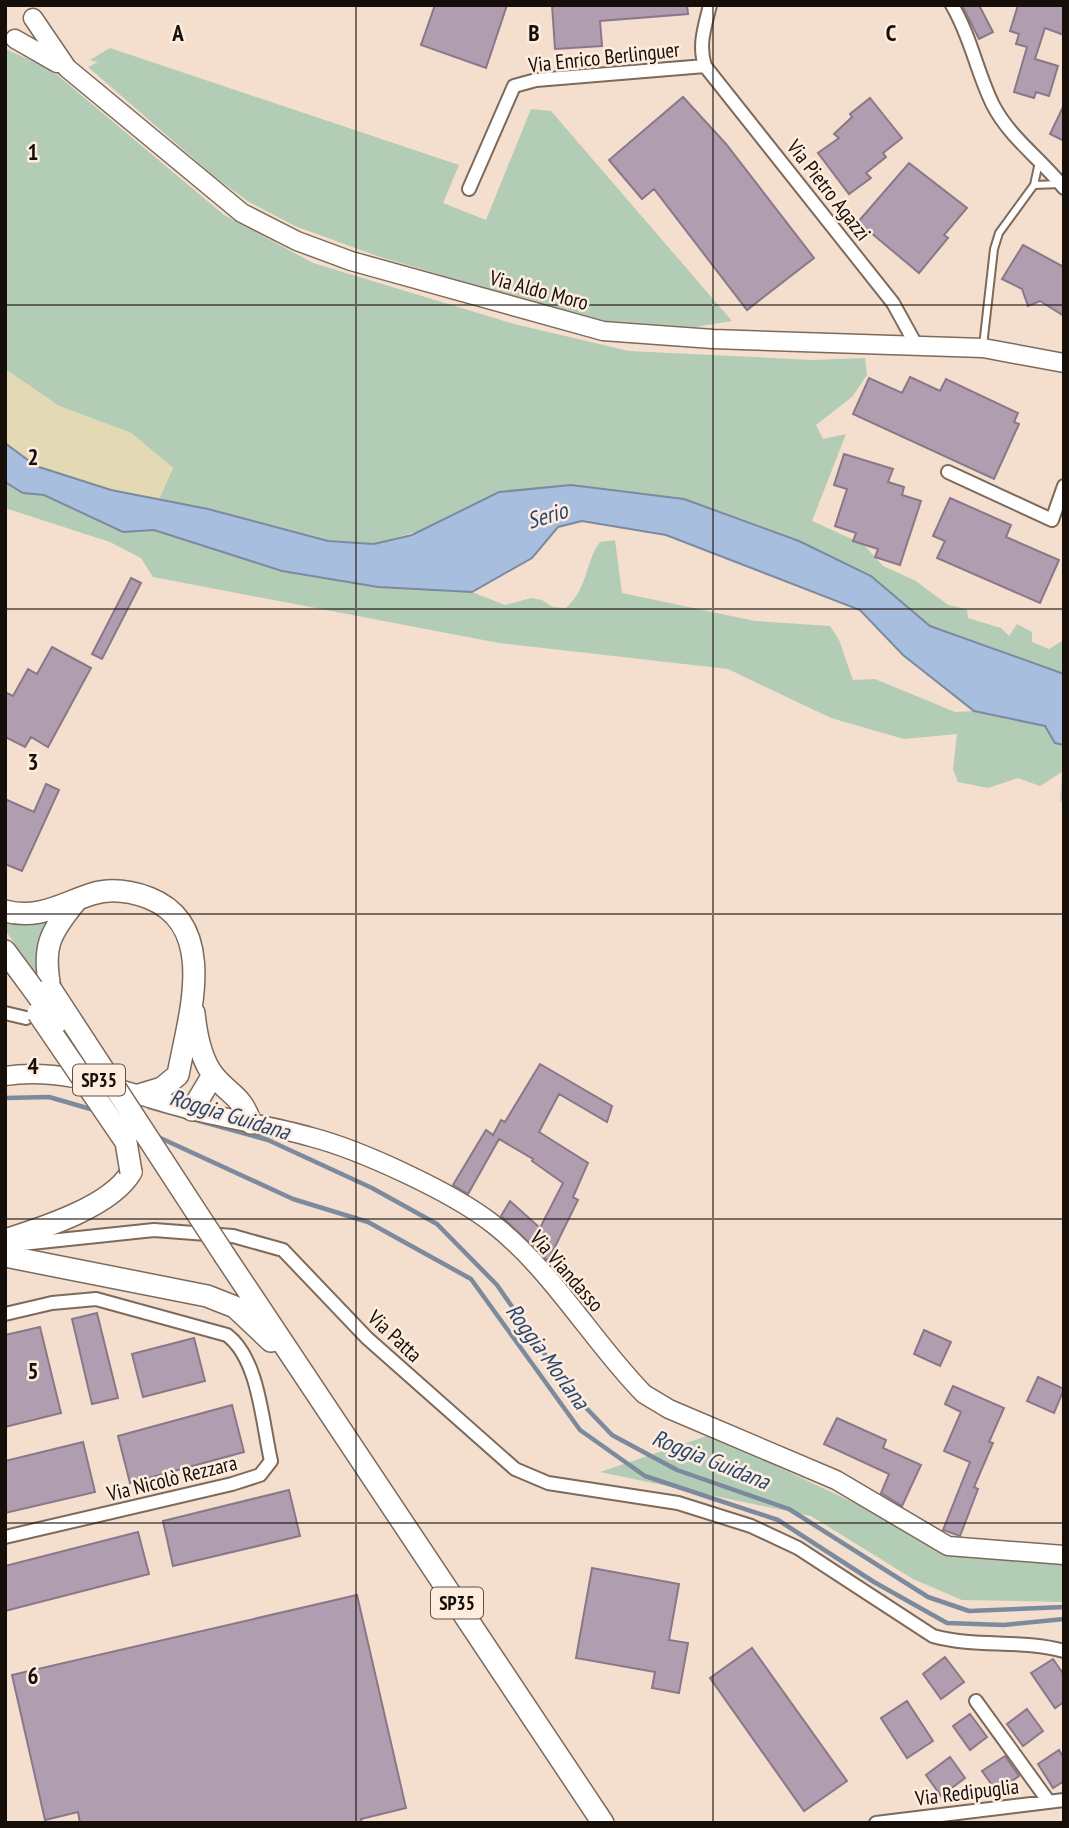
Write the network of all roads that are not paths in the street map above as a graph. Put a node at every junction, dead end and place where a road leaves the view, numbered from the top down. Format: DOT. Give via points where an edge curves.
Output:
graph roads {
  1 [pos="710,5"];
  2 [pos="951,5"];
  3 [pos="32,12"];
  4 [pos="10,39"];
  5 [pos="705,66"];
  6 [pos="67,68"];
  7 [pos="1039,162"];
  8 [pos="1034,185"];
  9 [pos="1062,186"];
  10 [pos="469,189"];
  11 [pos="915,343"];
  12 [pos="983,348"];
  13 [pos="1064,356"];
  14 [pos="1038,357"];
  15 [pos="1064,363"];
  16 [pos="948,472"];
  17 [pos="1064,486"];
  18 [pos="78,900"];
  19 [pos="5,911"];
  20 [pos="5,954"];
  21 [pos="22,982"];
  22 [pos="192,993"];
  23 [pos="5,1013"];
  24 [pos="26,1018"];
  25 [pos="178,1075"];
  26 [pos="214,1075"];
  27 [pos="5,1076"];
  28 [pos="139,1095"];
  29 [pos="192,1110"];
  30 [pos="251,1123"];
  31 [pos="174,1182"];
  32 [pos="5,1240"];
  33 [pos="5,1246"];
  34 [pos="5,1256"];
  35 [pos="5,1314"];
  36 [pos="310,1384"];
  37 [pos="5,1537"];
  38 [pos="1064,1555"];
  39 [pos="1064,1651"];
  40 [pos="976,1701"];
  41 [pos="1064,1800"];
  42 [pos="1049,1801"];
  43 [pos="603,1823"];
  44 [pos="876,1823"];
  1 -- 5 [label="street, Via Enrico Berlinguer" via="701,47"];
  2 -- 7 [label="street" via="992,104"];
  3 -- 4 [label="street, Via Aldo Moro" via="26,31"];
  3 -- 6 [label="street, Via Aldo Moro"];
  4 -- 6 [label="street, Via Aldo Moro"];
  5 -- 10 [label="street, Via Enrico Berlinguer" via="536,80 513,86"];
  5 -- 11 [label="street, Via Pietro Agazzi" via="893,303"];
  6 -- 11 [label="street, Via Aldo Moro" via="242,214 351,261 603,331 713,339"];
  7 -- 8 [label="lane"];
  7 -- 9 [label="street"];
  8 -- 9 [label="lane"];
  8 -- 12 [label="lane" via="994,248"];
  11 -- 12 [label="street, Via Aldo Moro"];
  12 -- 14 [label="street, Via Aldo Moro"];
  13 -- 14 [label="street"];
  14 -- 15 [label="street, Via Aldo Moro"];
  16 -- 17 [label="street" via="1052,520"];
  18 -- 19 [label="highway" via="37,914"];
  18 -- 22 [label="highway" via="115,890 134,892 176,916 191,938"];
  18 -- 31 [label="highway, bridge" via="55,927 45,960 50,988"];
  20 -- 21 [label="highway, SP35"];
  21 -- 31 [label="highway, SP35, bridge"];
  21 -- 32 [label="highway, bridge" via="126,1142 131,1172 123,1186 99,1202"];
  22 -- 25 [label="highway"];
  22 -- 26 [label="highway" via="195,1027"];
  23 -- 24 [label="street"];
  25 -- 28 [label="highway" via="162,1088"];
  25 -- 29 [label="highway"];
  26 -- 29 [label="highway"];
  26 -- 30 [label="highway" via="244,1103"];
  27 -- 28 [label="street, Via Viandasso" via="54,1074"];
  28 -- 29 [label="street, Via Viandasso"];
  29 -- 30 [label="street, Via Viandasso"];
  30 -- 38 [label="street, Via Viandasso" via="334,1144 446,1194 493,1224 529,1258 622,1372 669,1409 836,1480 948,1546"];
  31 -- 36 [label="highway, SP35, bridge"];
  33 -- 39 [label="street, Via Patta" via="154,1230 233,1236 283,1250 367,1338 515,1469 548,1483 678,1503 751,1526 798,1548 933,1636 1029,1643"];
  34 -- 36 [label="highway" via="206,1296 234,1307"];
  35 -- 37 [label="street, Via Nicolò Rezzara" via="96,1299 227,1335 250,1362 271,1461 260,1475 232,1484"];
  36 -- 43 [label="highway, SP35"];
  40 -- 42 [label="street"];
  41 -- 42 [label="street, Via Redipuglia"];
  42 -- 44 [label="street, Via Redipuglia"];
}
